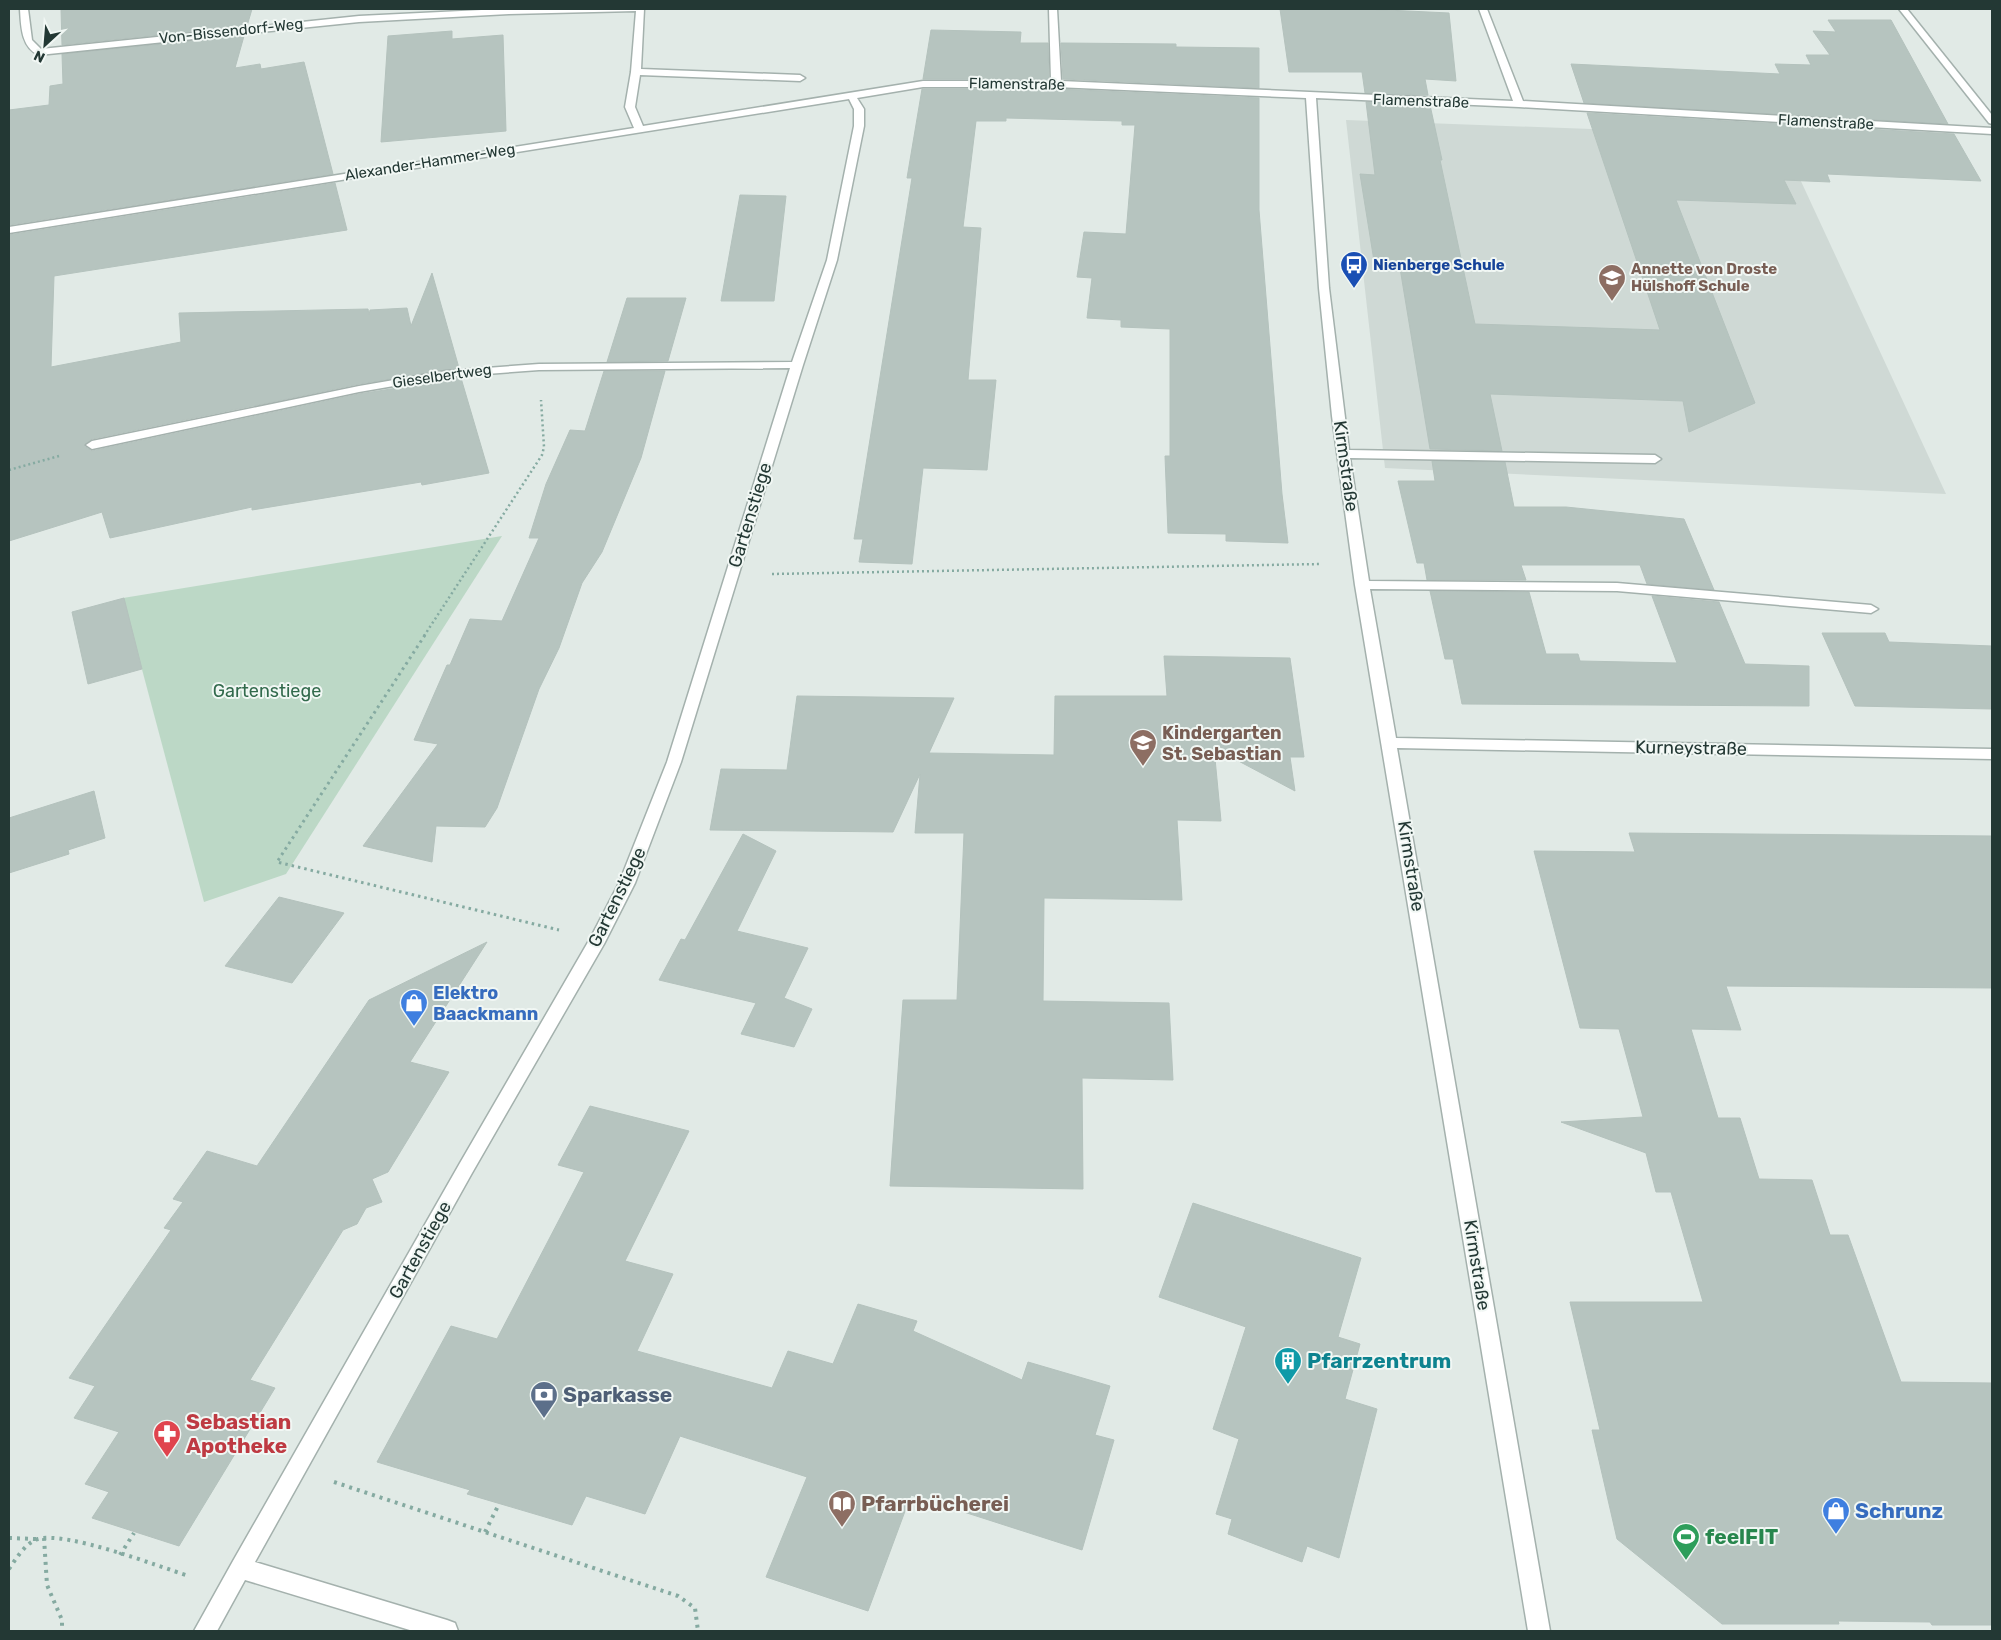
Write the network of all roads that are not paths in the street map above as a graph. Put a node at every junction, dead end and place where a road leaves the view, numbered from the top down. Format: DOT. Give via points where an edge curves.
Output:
graph roads {
  1 [pos="24,9"];
  2 [pos="633,9"];
  3 [pos="640,9"];
  4 [pos="1053,9"];
  5 [pos="1483,9"];
  6 [pos="1903,9"];
  7 [pos="636,72"];
  8 [pos="800,78"];
  9 [pos="1056,84"];
  10 [pos="851,95"];
  11 [pos="1311,96"];
  12 [pos="1519,104"];
  13 [pos="1992,121"];
  14 [pos="638,129"];
  15 [pos="1992,131"];
  16 [pos="9,230"];
  17 [pos="797,365"];
  18 [pos="92,445"];
  19 [pos="1344,454"];
  20 [pos="1655,460"];
  21 [pos="1362,585"];
  22 [pos="1871,609"];
  23 [pos="1390,743"];
  24 [pos="1992,754"];
  25 [pos="240,1568"];
  26 [pos="205,1631"];
  27 [pos="447,1631"];
  28 [pos="1539,1631"];
  1 -- 2 [label="street, Von-Bissendorf-Weg" via="28,41 39,52 359,19 491,11"];
  3 -- 7 [label="street"];
  4 -- 9 [label="street"];
  5 -- 12 [label="street"];
  6 -- 13 [label="street"];
  7 -- 8 [label="street"];
  7 -- 14 [label="street" via="630,107"];
  9 -- 10 [label="street, Flamenstraße" via="923,84"];
  9 -- 11 [label="street, Flamenstraße"];
  10 -- 14 [label="street, Alexander-Hammer-Weg"];
  10 -- 17 [label="street, Gartenstiege" via="859,109 857,136 832,260"];
  11 -- 12 [label="street, Flamenstraße"];
  11 -- 19 [label="street, Kirmstraße" via="1324,288"];
  12 -- 15 [label="street, Flamenstraße"];
  14 -- 16 [label="street, Alexander-Hammer-Weg"];
  17 -- 18 [label="street, Gieselbertweg" via="494,369 409,379"];
  17 -- 25 [label="street, Gartenstiege" via="674,762 627,883 598,940"];
  19 -- 20 [label="street"];
  19 -- 21 [label="street, Kirmstraße"];
  21 -- 22 [label="street" via="1617,586"];
  21 -- 23 [label="street, Kirmstraße"];
  23 -- 24 [label="street, Kurneystraße"];
  23 -- 28 [label="street, Kirmstraße"];
  25 -- 26 [label="street, Gartenstiege"];
  25 -- 27 [label="street"];
}
